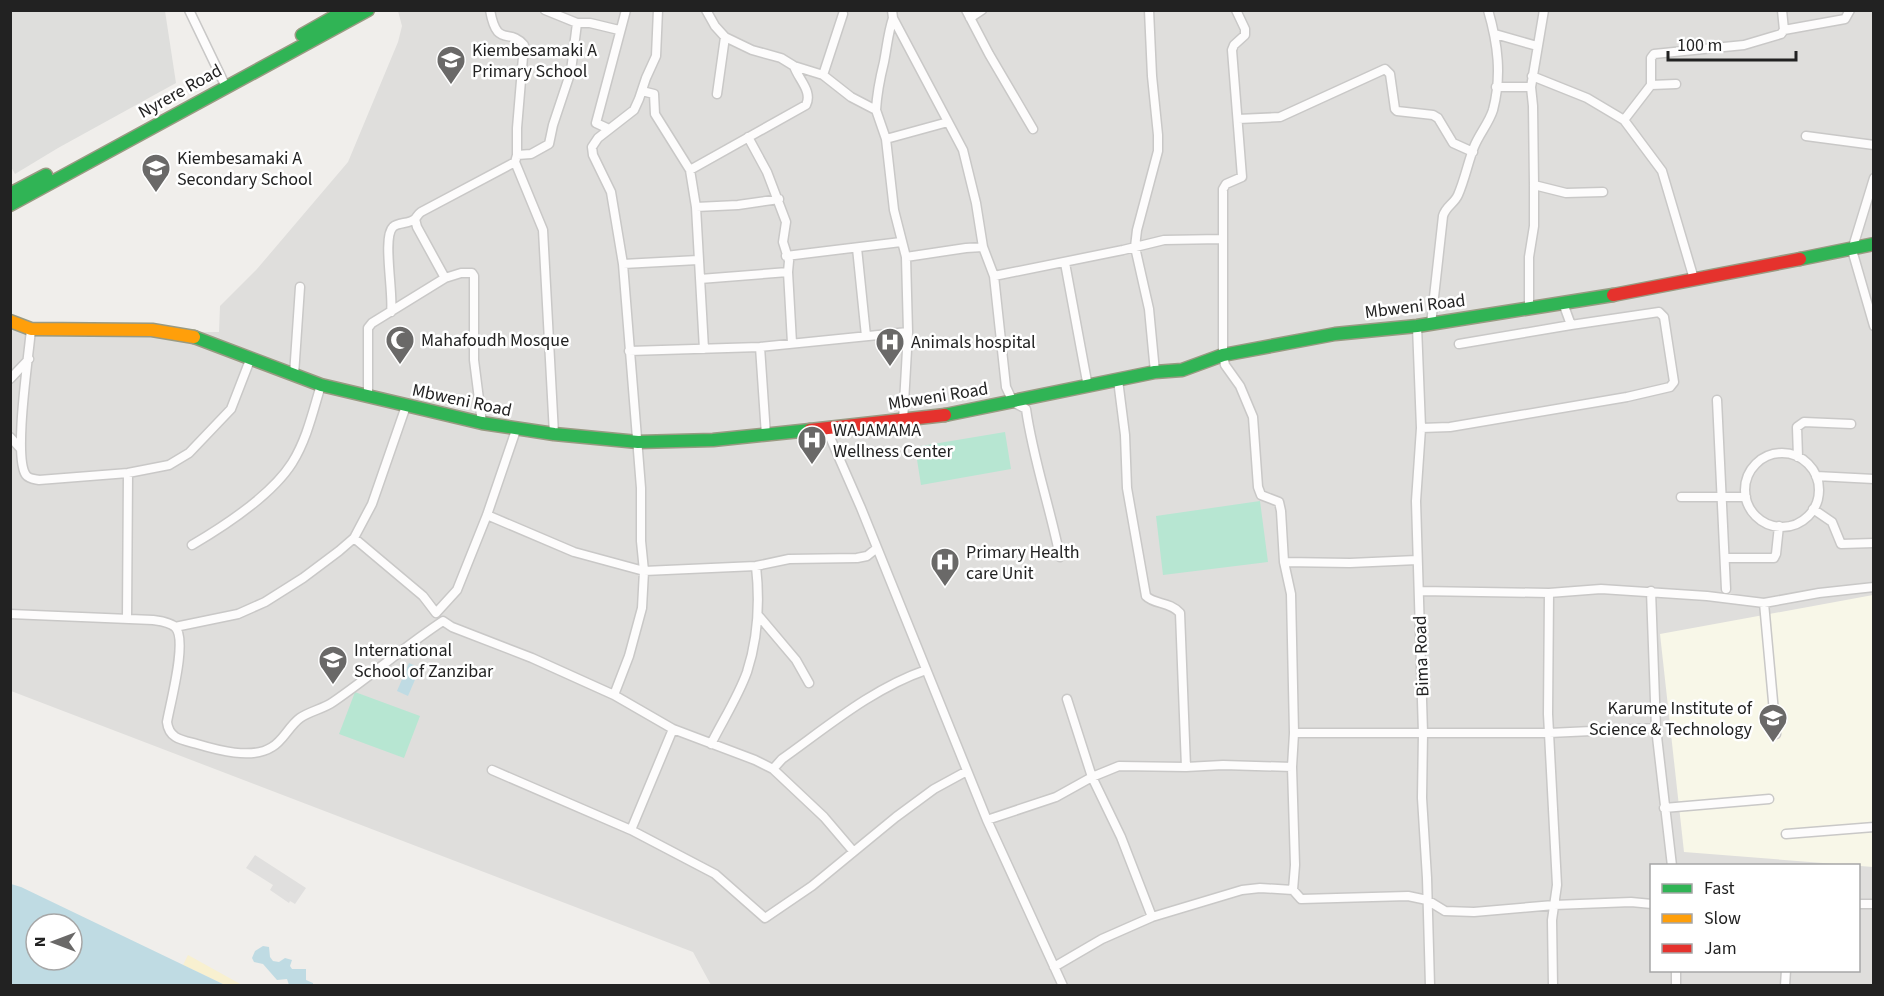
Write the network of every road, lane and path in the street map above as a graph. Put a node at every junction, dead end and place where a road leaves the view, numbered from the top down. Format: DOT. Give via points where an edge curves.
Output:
graph roads {
  1 [pos="189,10"];
  2 [pos="346,10"];
  3 [pos="368,10"];
  4 [pos="490,10"];
  5 [pos="545,10"];
  6 [pos="626,10"];
  7 [pos="658,10"];
  8 [pos="706,10"];
  9 [pos="982,10"];
  10 [pos="1149,10"];
  11 [pos="1236,10"];
  12 [pos="1488,10"];
  13 [pos="1544,10"];
  14 [pos="1782,10"];
  15 [pos="1850,10"];
  16 [pos="843,14"];
  17 [pos="892,14"];
  18 [pos="968,14"];
  19 [pos="334,15"];
  20 [pos="577,22"];
  21 [pos="620,30"];
  22 [pos="1784,30"];
  23 [pos="1495,34"];
  24 [pos="725,37"];
  25 [pos="1537,46"];
  26 [pos="794,66"];
  27 [pos="823,75"];
  28 [pos="1532,76"];
  29 [pos="224,82"];
  30 [pos="1676,84"];
  31 [pos="1651,85"];
  32 [pos="1497,87"];
  33 [pos="1530,87"];
  34 [pos="642,91"];
  35 [pos="717,94"];
  36 [pos="876,110"];
  37 [pos="1238,119"];
  38 [pos="1624,120"];
  39 [pos="948,122"];
  40 [pos="609,129"];
  41 [pos="1033,129"];
  42 [pos="1806,136"];
  43 [pos="748,137"];
  44 [pos="886,139"];
  45 [pos="1874,145"];
  46 [pos="1473,152"];
  47 [pos="516,159"];
  48 [pos="690,170"];
  49 [pos="1874,178"];
  50 [pos="1534,185"];
  51 [pos="1603,192"];
  52 [pos="10,194"];
  53 [pos="779,199"];
  54 [pos="10,205"];
  55 [pos="696,207"];
  56 [pos="415,219"];
  57 [pos="1222,239"];
  58 [pos="901,242"];
  59 [pos="1874,244"];
  60 [pos="983,247"];
  61 [pos="1135,247"];
  62 [pos="857,248"];
  63 [pos="1852,250"];
  64 [pos="786,256"];
  65 [pos="906,257"];
  66 [pos="698,260"];
  67 [pos="1065,263"];
  68 [pos="623,264"];
  69 [pos="788,272"];
  70 [pos="994,276"];
  71 [pos="445,278"];
  72 [pos="700,279"];
  73 [pos="1695,279"];
  74 [pos="300,286"];
  75 [pos="1563,303"];
  76 [pos="1529,308"];
  77 [pos="391,312"];
  78 [pos="10,321"];
  79 [pos="1431,324"];
  80 [pos="1571,324"];
  81 [pos="1417,326"];
  82 [pos="1874,326"];
  83 [pos="31,329"];
  84 [pos="908,332"];
  85 [pos="866,336"];
  86 [pos="792,343"];
  87 [pos="1459,344"];
  88 [pos="760,346"];
  89 [pos="704,348"];
  90 [pos="629,351"];
  91 [pos="1223,355"];
  92 [pos="29,359"];
  93 [pos="250,360"];
  94 [pos="1155,372"];
  95 [pos="294,375"];
  96 [pos="10,379"];
  97 [pos="1118,380"];
  98 [pos="321,385"];
  99 [pos="1088,387"];
  100 [pos="368,397"];
  101 [pos="1717,400"];
  102 [pos="1013,402"];
  103 [pos="406,406"];
  104 [pos="903,421"];
  105 [pos="482,423"];
  106 [pos="1851,424"];
  107 [pos="826,428"];
  108 [pos="1421,428"];
  109 [pos="516,430"];
  110 [pos="554,434"];
  111 [pos="766,435"];
  112 [pos="10,437"];
  113 [pos="638,442"];
  114 [pos="20,448"];
  115 [pos="1798,457"];
  116 [pos="128,472"];
  117 [pos="1816,476"];
  118 [pos="1874,479"];
  119 [pos="1681,497"];
  120 [pos="1721,497"];
  121 [pos="1746,497"];
  122 [pos="1813,509"];
  123 [pos="487,515"];
  124 [pos="1779,526"];
  125 [pos="354,538"];
  126 [pos="1874,543"];
  127 [pos="192,545"];
  128 [pos="877,548"];
  129 [pos="1060,557"];
  130 [pos="1725,558"];
  131 [pos="1418,560"];
  132 [pos="1284,562"];
  133 [pos="756,566"];
  134 [pos="644,571"];
  135 [pos="1874,587"];
  136 [pos="1726,589"];
  137 [pos="1420,591"];
  138 [pos="1651,591"];
  139 [pos="1549,593"];
  140 [pos="1764,603"];
  141 [pos="436,613"];
  142 [pos="10,614"];
  143 [pos="758,615"];
  144 [pos="127,619"];
  145 [pos="443,621"];
  146 [pos="175,627"];
  147 [pos="926,670"];
  148 [pos="809,683"];
  149 [pos="614,695"];
  150 [pos="1067,699"];
  151 [pos="1656,728"];
  152 [pos="674,729"];
  153 [pos="1294,733"];
  154 [pos="1423,733"];
  155 [pos="1549,733"];
  156 [pos="1776,734"];
  157 [pos="711,744"];
  158 [pos="1186,767"];
  159 [pos="1292,767"];
  160 [pos="773,769"];
  161 [pos="492,770"];
  162 [pos="967,771"];
  163 [pos="1092,777"];
  164 [pos="1769,799"];
  165 [pos="1664,808"];
  166 [pos="987,820"];
  167 [pos="1874,827"];
  168 [pos="631,830"];
  169 [pos="1786,834"];
  170 [pos="853,851"];
  171 [pos="1672,864"];
  172 [pos="1293,890"];
  173 [pos="1427,900"];
  174 [pos="1650,904"];
  175 [pos="1554,905"];
  176 [pos="1152,917"];
  177 [pos="1054,967"];
  178 [pos="1063,986"];
  179 [pos="1430,986"];
  180 [pos="1553,986"];
  1 -- 29 [label="street"];
  2 -- 19 [label="street, Nyrere Road"];
  3 -- 29 [label="street, Nyrere Road"];
  4 -- 47 [label="street" via="497,33 524,45"];
  5 -- 20 [label="street"];
  6 -- 21 [label="street"];
  7 -- 34 [label="street" via="656,56"];
  8 -- 24 [label="street"];
  9 -- 18 [label="street"];
  10 -- 61 [label="street" via="1158,151"];
  11 -- 37 [label="street" via="1245,29 1245,35 1232,50"];
  12 -- 23 [label="street"];
  13 -- 25 [label="street"];
  14 -- 22 [label="street"];
  15 -- 22 [label="street" via="1845,19"];
  16 -- 27 [label="street"];
  17 -- 36 [label="street"];
  17 -- 39 [label="street"];
  18 -- 41 [label="street"];
  19 -- 29 [label="street, Nyrere Road"];
  20 -- 21 [label="street"];
  20 -- 47 [label="street" via="571,71 549,144"];
  21 -- 40 [label="street" via="596,123"];
  22 -- 31 [label="street" via="1744,45 1654,54"];
  23 -- 25 [label="street"];
  23 -- 32 [label="street" via="1499,60"];
  24 -- 26 [label="street"];
  24 -- 35 [label="street"];
  25 -- 28 [label="street"];
  26 -- 27 [label="street"];
  26 -- 43 [label="street" via="807,92 806,105"];
  27 -- 36 [label="street"];
  28 -- 33 [label="street"];
  28 -- 38 [label="street" via="1587,98"];
  29 -- 52 [label="street, Nyrere Road"];
  29 -- 54 [label="street, Nyrere Road"];
  30 -- 31 [label="street"];
  31 -- 38 [label="street"];
  32 -- 33 [label="street"];
  32 -- 46 [label="street" via="1492,111"];
  33 -- 50 [label="street"];
  34 -- 40 [label="street" via="634,110"];
  34 -- 48 [label="street" via="654,94 655,114"];
  36 -- 44 [label="street"];
  37 -- 46 [label="street" via="1280,117 1385,69 1390,74 1397,111 1433,115 1453,143"];
  37 -- 57 [label="street" via="1242,177 1223,189"];
  38 -- 73 [label="street" via="1662,171"];
  39 -- 44 [label="street"];
  39 -- 60 [label="street" via="963,150"];
  40 -- 68 [label="street" via="592,147 611,192"];
  42 -- 45 [label="street"];
  43 -- 48 [label="street"];
  43 -- 53 [label="street"];
  44 -- 58 [label="street"];
  46 -- 79 [label="street" via="1455,202 1443,216"];
  47 -- 56 [label="street"];
  47 -- 110 [label="street" via="543,230"];
  48 -- 55 [label="street"];
  49 -- 63 [label="street"];
  50 -- 51 [label="street" via="1566,194"];
  50 -- 76 [label="street"];
  53 -- 55 [label="street"];
  53 -- 64 [label="street" via="786,222"];
  55 -- 66 [label="street"];
  56 -- 71 [label="street"];
  56 -- 77 [label="street" via="393,227 389,234"];
  57 -- 61 [label="street" via="1164,240"];
  57 -- 91 [label="street"];
  58 -- 62 [label="street"];
  58 -- 65 [label="street"];
  59 -- 63 [label="street, Mbweni Road"];
  60 -- 65 [label="street"];
  60 -- 70 [label="street"];
  61 -- 67 [label="street"];
  61 -- 94 [label="street" via="1149,309"];
  62 -- 64 [label="street"];
  62 -- 85 [label="street"];
  63 -- 73 [label="street, Mbweni Road"];
  63 -- 82 [label="street"];
  64 -- 69 [label="street"];
  65 -- 84 [label="street"];
  66 -- 68 [label="street"];
  66 -- 72 [label="street"];
  67 -- 70 [label="street"];
  67 -- 99 [label="street"];
  68 -- 90 [label="street"];
  69 -- 72 [label="street"];
  69 -- 86 [label="street"];
  70 -- 102 [label="street" via="1006,387"];
  71 -- 77 [label="street"];
  71 -- 105 [label="street" via="461,273 474,276 474,360"];
  72 -- 89 [label="street"];
  73 -- 75 [label="street, Mbweni Road"];
  74 -- 95 [label="street"];
  75 -- 76 [label="street, Mbweni Road"];
  75 -- 80 [label="street"];
  76 -- 79 [label="street, Mbweni Road"];
  77 -- 100 [label="street" via="377,318 368,328"];
  78 -- 83 [label="street, Mbweni Road"];
  79 -- 81 [label="street, Mbweni Road"];
  80 -- 87 [label="street"];
  80 -- 108 [label="street" via="1659,312 1664,317 1674,382 1670,387 1627,397 1450,427"];
  81 -- 91 [label="street, Mbweni Road" via="1335,334"];
  81 -- 108 [label="street, Bima Road"];
  83 -- 92 [label="street"];
  83 -- 93 [label="street, Mbweni Road" via="153,330 188,335"];
  84 -- 85 [label="street"];
  84 -- 104 [label="street"];
  85 -- 86 [label="street"];
  86 -- 88 [label="street"];
  88 -- 89 [label="street"];
  88 -- 111 [label="street"];
  89 -- 90 [label="street"];
  90 -- 113 [label="street"];
  91 -- 94 [label="street, Mbweni Road" via="1182,370"];
  91 -- 132 [label="street" via="1253,417 1261,495 1279,502"];
  92 -- 96 [label="street"];
  92 -- 114 [label="street"];
  93 -- 95 [label="street, Mbweni Road"];
  93 -- 116 [label="street" via="231,409 189,453 169,465"];
  94 -- 97 [label="street, Mbweni Road"];
  95 -- 98 [label="street, Mbweni Road"];
  97 -- 99 [label="street, Mbweni Road"];
  97 -- 158 [label="street" via="1127,488 1146,596 1173,606 1180,613"];
  98 -- 100 [label="street, Mbweni Road"];
  98 -- 127 [label="street" via="306,436 292,464 265,493"];
  99 -- 102 [label="street, Mbweni Road"];
  100 -- 103 [label="street, Mbweni Road"];
  101 -- 120 [label="street"];
  102 -- 104 [label="street, Mbweni Road"];
  102 -- 129 [label="street" via="1026,409"];
  103 -- 105 [label="street, Mbweni Road"];
  103 -- 125 [label="street" via="388,464"];
  104 -- 107 [label="street, Mbweni Road"];
  105 -- 109 [label="street, Mbweni Road"];
  106 -- 115 [label="street" via="1799,424"];
  107 -- 111 [label="street, Mbweni Road"];
  107 -- 128 [label="street"];
  108 -- 131 [label="street, Bima Road" via="1416,501"];
  109 -- 110 [label="street, Mbweni Road"];
  109 -- 123 [label="street"];
  110 -- 113 [label="street, Mbweni Road"];
  111 -- 113 [label="street, Mbweni Road"];
  112 -- 114 [label="street"];
  113 -- 134 [label="street"];
  114 -- 116 [label="street" via="26,474 32,479"];
  115 -- 117 [label="street"];
  115 -- 121 [label="street" via="1778,453 1760,460 1748,477"];
  116 -- 144 [label="street"];
  117 -- 118 [label="street"];
  117 -- 122 [label="street" via="1818,489"];
  119 -- 120 [label="street"];
  120 -- 121 [label="street"];
  120 -- 130 [label="street"];
  121 -- 124 [label="street" via="1755,515"];
  122 -- 124 [label="street" via="1798,522"];
  122 -- 126 [label="street" via="1832,522 1840,544"];
  123 -- 134 [label="street" via="574,552"];
  123 -- 141 [label="street" via="457,590"];
  124 -- 130 [label="street" via="1773,558"];
  125 -- 141 [label="street" via="423,596"];
  125 -- 146 [label="street" via="265,602 238,614"];
  128 -- 133 [label="street" via="857,558 789,559"];
  128 -- 147 [label="street"];
  130 -- 136 [label="street"];
  131 -- 132 [label="street"];
  131 -- 137 [label="street, Bima Road"];
  132 -- 153 [label="street" via="1291,594"];
  133 -- 134 [label="street"];
  133 -- 143 [label="street"];
  134 -- 149 [label="street" via="642,608"];
  135 -- 140 [label="street"];
  137 -- 139 [label="street"];
  137 -- 154 [label="street, Bima Road"];
  138 -- 139 [label="street"];
  138 -- 140 [label="street"];
  138 -- 151 [label="street"];
  139 -- 155 [label="street"];
  140 -- 156 [label="street"];
  141 -- 145 [label="street"];
  142 -- 144 [label="street"];
  143 -- 148 [label="street" via="792,654"];
  143 -- 157 [label="street" via="746,674"];
  144 -- 146 [label="street" via="164,621"];
  145 -- 146 [label="street" via="330,705 303,715 272,748 237,754 176,738 168,729 181,647"];
  145 -- 149 [label="street"];
  147 -- 160 [label="street" via="870,697"];
  147 -- 162 [label="street"];
  149 -- 152 [label="street"];
  150 -- 163 [label="street"];
  151 -- 155 [label="street"];
  151 -- 165 [label="street"];
  152 -- 157 [label="street"];
  152 -- 168 [label="street"];
  153 -- 154 [label="street"];
  153 -- 159 [label="street"];
  154 -- 155 [label="street"];
  154 -- 173 [label="street, Bima Road"];
  155 -- 175 [label="street" via="1557,868"];
  157 -- 160 [label="street"];
  158 -- 159 [label="street"];
  158 -- 163 [label="street" via="1128,765"];
  159 -- 172 [label="street"];
  160 -- 170 [label="street"];
  161 -- 168 [label="street"];
  162 -- 166 [label="street"];
  162 -- 170 [label="street" via="934,789"];
  163 -- 166 [label="street" via="1056,797"];
  163 -- 176 [label="street" via="1121,837"];
  164 -- 165 [label="street"];
  165 -- 171 [label="street"];
  166 -- 177 [label="street"];
  167 -- 169 [label="street"];
  168 -- 170 [label="street" via="715,874 765,918 812,886"];
  172 -- 173 [label="street" via="1301,899 1408,896"];
  172 -- 176 [label="street" via="1242,890"];
  173 -- 175 [label="street" via="1445,911"];
  173 -- 179 [label="street, Bima Road"];
  174 -- 175 [label="street"];
  175 -- 180 [label="street"];
  176 -- 177 [label="street" via="1102,939"];
  177 -- 178 [label="street"];
}
